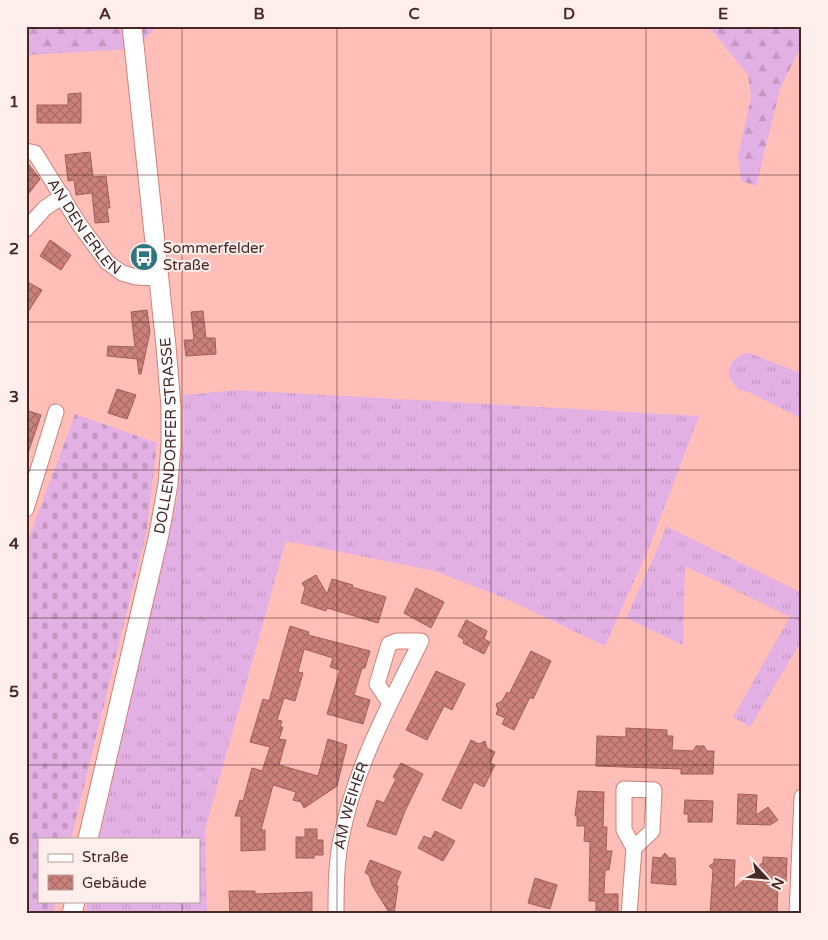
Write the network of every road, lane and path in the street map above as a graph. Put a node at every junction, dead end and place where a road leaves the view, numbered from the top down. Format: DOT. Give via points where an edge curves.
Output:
graph roads {
  1 [pos="132,26"];
  2 [pos="26,151"];
  3 [pos="63,196"];
  4 [pos="26,229"];
  5 [pos="159,278"];
  6 [pos="56,412"];
  7 [pos="26,509"];
  8 [pos="390,703"];
  9 [pos="802,797"];
  10 [pos="88,838"];
  11 [pos="634,848"];
  12 [pos="336,914"];
  13 [pos="629,914"];
  14 [pos="797,914"];
  1 -- 5 [label="main road, DOLLENDORFER STRASSE"];
  2 -- 3 [label="street, AN DEN ERLEN" via="35,153"];
  3 -- 4 [label="street" via="45,208"];
  3 -- 5 [label="street, AN DEN ERLEN" via="107,262 122,273"];
  5 -- 10 [label="main road, DOLLENDORFER STRASSE" via="172,407 168,484"];
  6 -- 7 [label="street"];
  8 -- 12 [label="street, AM WEIHER" via="360,770 341,835 336,873"];
  9 -- 14 [label="street"];
  11 -- 13 [label="street"];
}
